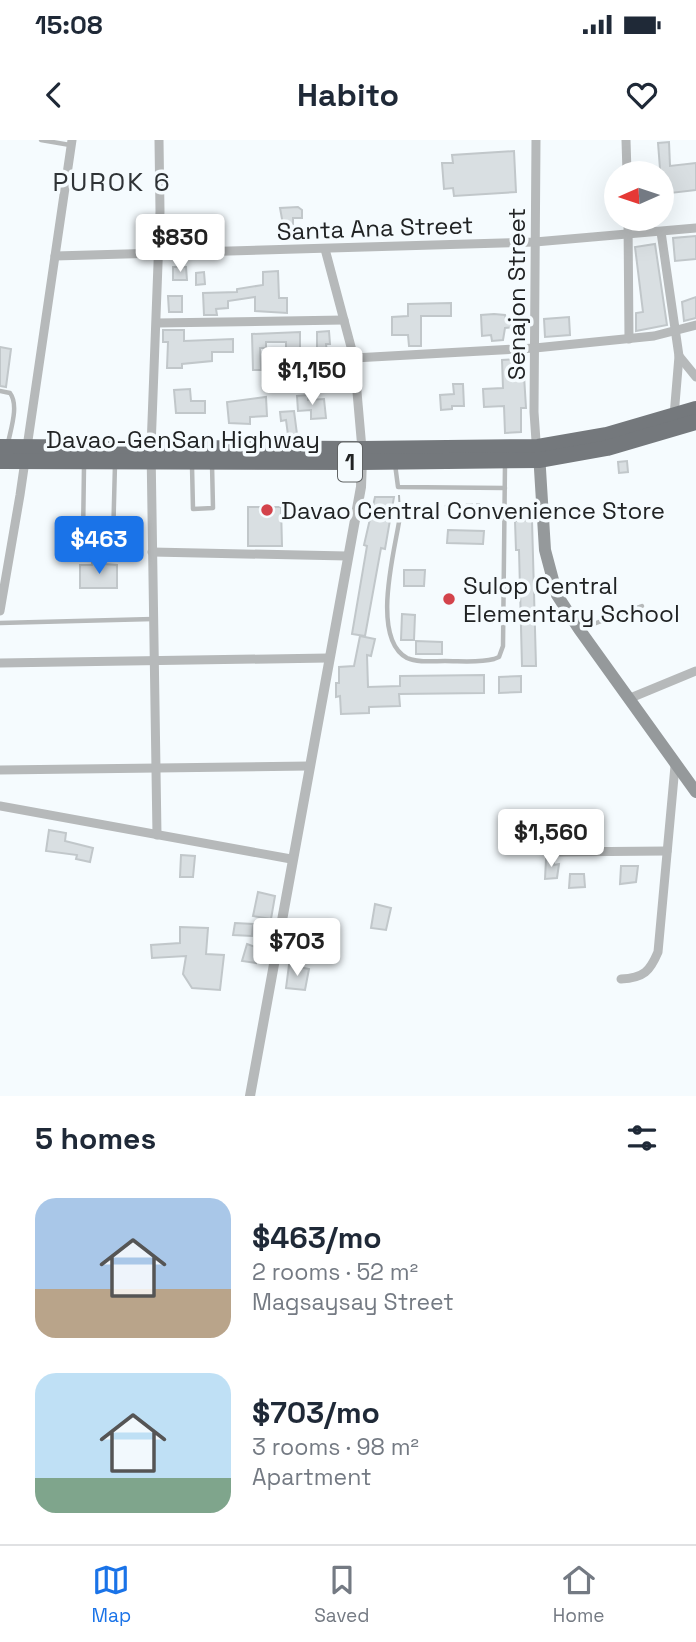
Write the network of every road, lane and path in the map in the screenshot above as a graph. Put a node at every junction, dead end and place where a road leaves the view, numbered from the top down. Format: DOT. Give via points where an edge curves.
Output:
graph roads {
  1 [pos="41,140"];
  2 [pos="159,140"];
  3 [pos="536,140"];
  4 [pos="626,140"];
  5 [pos="71,142"];
  6 [pos="627,161"];
  7 [pos="696,228"];
  8 [pos="628,231"];
  9 [pos="661,232"];
  10 [pos="628,235"];
  11 [pos="536,242"];
  12 [pos="325,248"];
  13 [pos="159,254"];
  14 [pos="55,256"];
  15 [pos="344,320"];
  16 [pos="157,323"];
  17 [pos="696,325"];
  18 [pos="675,332"];
  19 [pos="629,339"];
  20 [pos="535,348"];
  21 [pos="679,356"];
  22 [pos="354,358"];
  23 [pos="696,377"];
  24 [pos="0,391"];
  25 [pos="674,416"];
  26 [pos="695,418"];
  27 [pos="3,452"];
  28 [pos="539,453"];
  29 [pos="26,454"];
  30 [pos="151,455"];
  31 [pos="505,455"];
  32 [pos="362,456"];
  33 [pos="394,456"];
  34 [pos="84,461"];
  35 [pos="115,461"];
  36 [pos="192,462"];
  37 [pos="212,462"];
  38 [pos="398,488"];
  39 [pos="505,488"];
  40 [pos="480,504"];
  41 [pos="399,523"];
  42 [pos="152,552"];
  43 [pos="347,556"];
  44 [pos="642,606"];
  45 [pos="0,611"];
  46 [pos="153,619"];
  47 [pos="0,623"];
  48 [pos="579,629"];
  49 [pos="328,658"];
  50 [pos="154,660"];
  51 [pos="0,663"];
  52 [pos="696,671"];
  53 [pos="628,699"];
  54 [pos="157,766"];
  55 [pos="309,766"];
  56 [pos="675,766"];
  57 [pos="0,770"];
  58 [pos="696,792"];
  59 [pos="0,806"];
  60 [pos="157,835"];
  61 [pos="667,850"];
  62 [pos="552,852"];
  63 [pos="291,859"];
  64 [pos="621,979"];
  65 [pos="250,1096"];
  1 -- 5 [label="lane"];
  2 -- 13 [label="street"];
  3 -- 11 [label="street, Senajon Street"];
  4 -- 6 [label="street"];
  5 -- 14 [label="street"];
  7 -- 9 [label="street, Santa Ana Street"];
  8 -- 10 [label="street"];
  9 -- 10 [label="street, Santa Ana Street"];
  9 -- 18 [label="street"];
  10 -- 11 [label="street, Santa Ana Street"];
  10 -- 19 [label="street"];
  11 -- 12 [label="street, Santa Ana Street"];
  11 -- 20 [label="street, Senajon Street"];
  12 -- 13 [label="street, Santa Ana Street"];
  12 -- 15 [label="street"];
  13 -- 14 [label="street, Santa Ana Street"];
  13 -- 16 [label="street"];
  14 -- 29 [label="street"];
  15 -- 16 [label="street"];
  15 -- 22 [label="street"];
  16 -- 30 [label="street"];
  17 -- 18 [label="street"];
  18 -- 19 [label="street"];
  18 -- 21 [label="street"];
  19 -- 20 [label="street"];
  20 -- 22 [label="street"];
  20 -- 28 [label="street, Senajon Street" via="534,421"];
  21 -- 23 [label="street"];
  21 -- 25 [label="street"];
  22 -- 32 [label="street"];
  24 -- 27 [label="lane" via="14,397"];
  25 -- 26 [label="highway, Davao-GenSan Highway / 1"];
  25 -- 28 [label="highway, Davao-GenSan Highway / 1"];
  26 -- 28 [label="highway, Davao-GenSan Highway / 1" via="607,448"];
  27 -- 29 [label="highway, Davao-GenSan Highway / 1"];
  28 -- 31 [label="highway, Davao-GenSan Highway / 1"];
  28 -- 48 [label="main road" via="547,562 557,595"];
  29 -- 30 [label="highway, Davao-GenSan Highway / 1"];
  29 -- 34 [label="highway, Davao-GenSan Highway / 1"];
  29 -- 45 [label="street"];
  30 -- 32 [label="highway, Davao-GenSan Highway / 1"];
  30 -- 35 [label="highway, Davao-GenSan Highway / 1"];
  30 -- 36 [label="highway, Davao-GenSan Highway / 1"];
  30 -- 42 [label="street"];
  31 -- 33 [label="highway, Davao-GenSan Highway / 1"];
  31 -- 39 [label="lane"];
  32 -- 33 [label="highway, Davao-GenSan Highway / 1"];
  32 -- 37 [label="highway, Davao-GenSan Highway / 1"];
  32 -- 43 [label="street" via="361,487"];
  33 -- 38 [label="lane"];
  34 -- 35 [label="highway, Davao-GenSan Highway / 1"];
  34 -- 35 [label="lane" via="83,538 86,546 93,548 113,541"];
  36 -- 37 [label="highway, Davao-GenSan Highway / 1"];
  36 -- 37 [label="lane" via="193,509 213,508"];
  38 -- 39 [label="lane"];
  38 -- 41 [label="path"];
  39 -- 41 [label="lane" via="503,646 494,659 423,661 405,657 399,650 389,628 387,602"];
  40 -- 41 [label="path" via="428,507"];
  42 -- 43 [label="street"];
  42 -- 46 [label="street"];
  43 -- 49 [label="street"];
  44 -- 48 [label="lane"];
  46 -- 47 [label="lane"];
  46 -- 50 [label="street"];
  48 -- 53 [label="main road"];
  49 -- 50 [label="street"];
  49 -- 55 [label="street"];
  50 -- 51 [label="street"];
  50 -- 54 [label="street"];
  52 -- 53 [label="street"];
  53 -- 56 [label="main road"];
  54 -- 55 [label="street"];
  54 -- 57 [label="street"];
  54 -- 60 [label="street"];
  55 -- 63 [label="street"];
  56 -- 58 [label="main road"];
  56 -- 61 [label="street"];
  59 -- 60 [label="street"];
  60 -- 63 [label="street"];
  61 -- 62 [label="street"];
  61 -- 64 [label="street" via="658,952 644,975"];
  63 -- 65 [label="street"];
}
